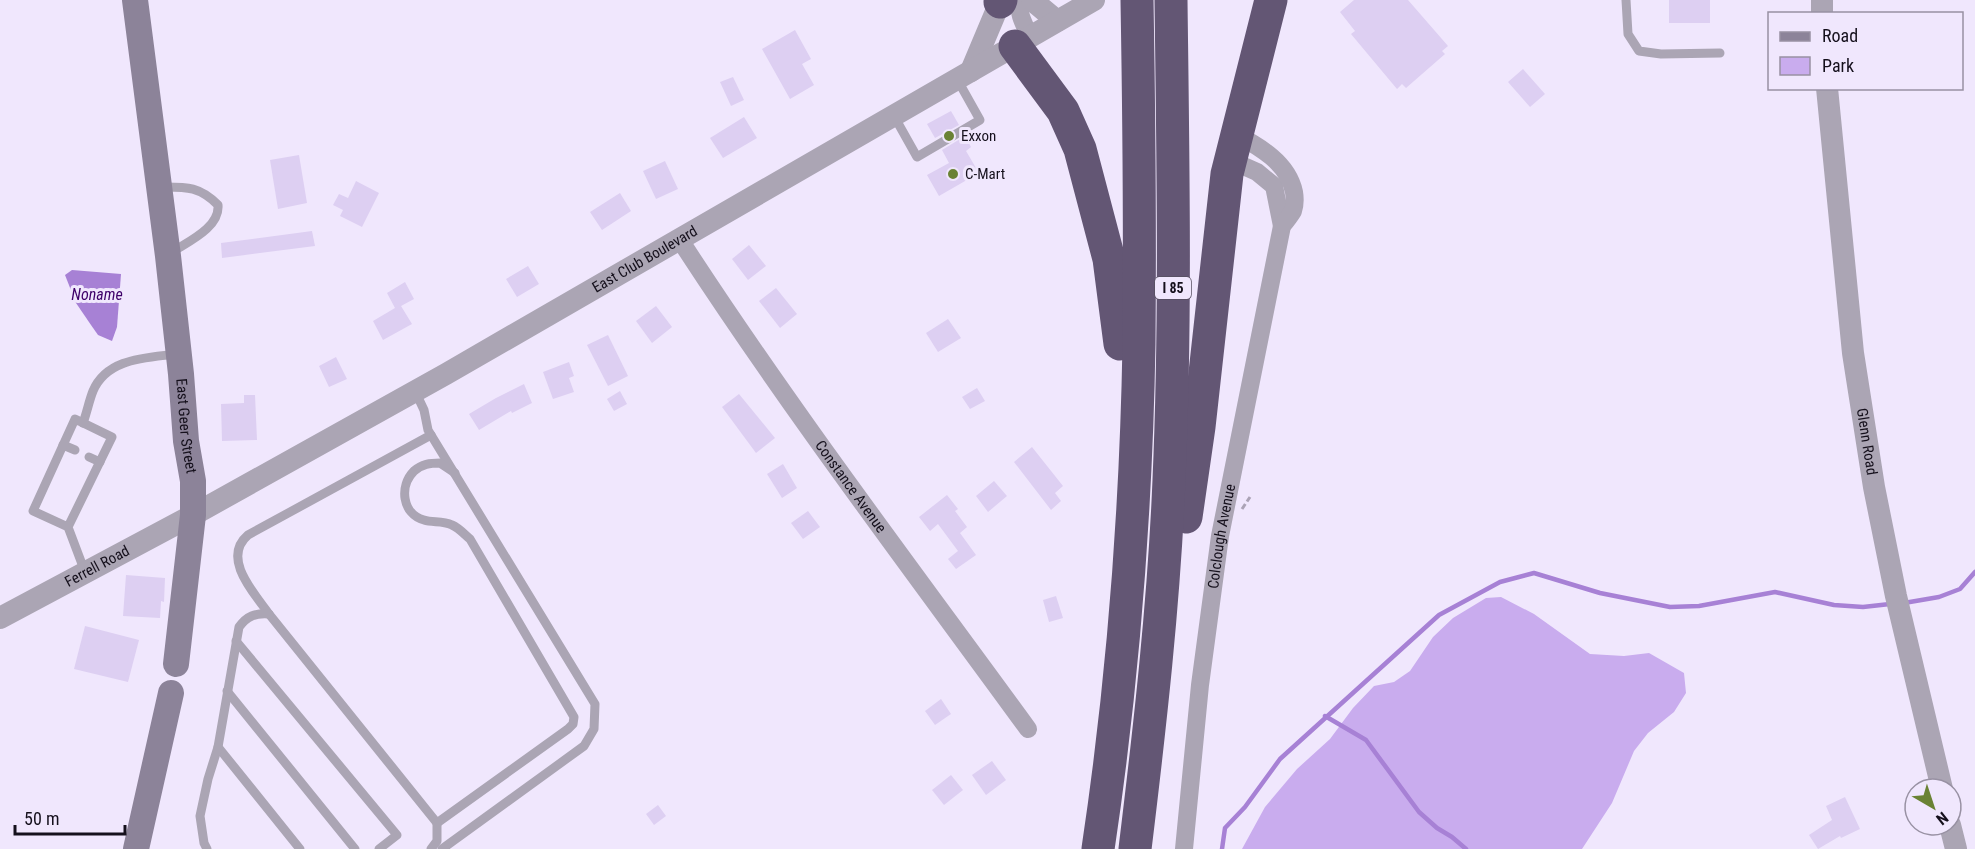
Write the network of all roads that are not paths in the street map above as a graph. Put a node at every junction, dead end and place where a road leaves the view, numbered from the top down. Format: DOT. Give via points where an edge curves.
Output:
graph roads {
  1 [pos="135,0"];
  2 [pos="1032,0"];
  3 [pos="1094,0"];
  4 [pos="1137,0"];
  5 [pos="1171,0"];
  6 [pos="1257,0"];
  7 [pos="1271,0"];
  8 [pos="1626,0"];
  9 [pos="1005,1"];
  10 [pos="1058,21"];
  11 [pos="1022,41"];
  12 [pos="1720,53"];
  13 [pos="964,75"];
  14 [pos="1827,90"];
  15 [pos="894,116"];
  16 [pos="1233,148"];
  17 [pos="159,188"];
  18 [pos="1282,226"];
  19 [pos="680,240"];
  20 [pos="168,256"];
  21 [pos="179,354"];
  22 [pos="415,390"];
  23 [pos="83,423"];
  24 [pos="431,435"];
  25 [pos="63,445"];
  26 [pos="75,450"];
  27 [pos="88,457"];
  28 [pos="100,462"];
  29 [pos="54,465"];
  30 [pos="65,470"];
  31 [pos="454,473"];
  32 [pos="79,477"];
  33 [pos="1134,479"];
  34 [pos="46,482"];
  35 [pos="90,482"];
  36 [pos="57,487"];
  37 [pos="72,494"];
  38 [pos="82,499"];
  39 [pos="193,514"];
  40 [pos="68,527"];
  41 [pos="85,572"];
  42 [pos="1163,576"];
  43 [pos="269,614"];
  44 [pos="0,618"];
  45 [pos="236,641"];
  46 [pos="176,664"];
  47 [pos="227,691"];
  48 [pos="171,693"];
  49 [pos="1028,729"];
  50 [pos="218,747"];
  51 [pos="1939,777"];
  52 [pos="437,823"];
  53 [pos="136,849"];
  54 [pos="207,849"];
  55 [pos="300,849"];
  56 [pos="355,849"];
  57 [pos="379,849"];
  58 [pos="431,849"];
  59 [pos="442,849"];
  60 [pos="1098,849"];
  61 [pos="1135,849"];
  62 [pos="1184,849"];
  1 -- 17 [label="main road, East Geer Street"];
  2 -- 10 [label="street"];
  3 -- 10 [label="street, East Club Boulevard"];
  4 -- 33 [label="highway, I 85" via="1139,346"];
  5 -- 42 [label="highway, I 85" via="1173,346"];
  6 -- 16 [label="street" via="1223,124 1224,140"];
  7 -- 16 [label="highway"];
  8 -- 12 [label="lane" via="1628,34 1639,51"];
  9 -- 11 [label="street" via="1005,31"];
  9 -- 13 [label="street"];
  10 -- 11 [label="street, East Club Boulevard"];
  11 -- 13 [label="street, East Club Boulevard"];
  11 -- 33 [label="highway" via="1063,111 1080,149 1103,231 1114,286"];
  13 -- 15 [label="street, East Club Boulevard"];
  13 -- 15 [label="lane" via="980,120 917,157"];
  14 -- 51 [label="street, Glenn Road" via="1853,353 1874,487"];
  15 -- 19 [label="street, East Club Boulevard"];
  16 -- 18 [label="street, Colclough Avenue" via="1274,186"];
  16 -- 18 [label="street, Colclough Avenue" via="1266,153 1287,174 1294,205"];
  16 -- 42 [label="highway" via="1181,550"];
  17 -- 20 [label="main road, East Geer Street"];
  17 -- 20 [label="lane" via="190,187 218,205 218,212 206,230"];
  18 -- 62 [label="street, Colclough Avenue" via="1220,536"];
  19 -- 22 [label="street, East Club Boulevard"];
  19 -- 49 [label="street, Constance Avenue" via="735,324"];
  20 -- 21 [label="main road, East Geer Street"];
  21 -- 23 [label="lane" via="131,360 114,367 93,391"];
  21 -- 39 [label="main road, East Geer Street"];
  22 -- 24 [label="lane"];
  22 -- 39 [label="street, East Club Boulevard"];
  23 -- 25 [label="lane" via="75,419"];
  23 -- 28 [label="lane" via="112,437"];
  24 -- 31 [label="lane"];
  24 -- 43 [label="lane" via="243,539 237,560 240,569"];
  25 -- 26 [label="lane"];
  25 -- 29 [label="lane"];
  27 -- 28 [label="lane"];
  28 -- 35 [label="lane"];
  29 -- 30 [label="lane"];
  29 -- 34 [label="lane"];
  31 -- 52 [label="lane" via="440,464 415,470 405,483 407,505 420,519 446,522 470,539 574,717 568,729"];
  31 -- 59 [label="lane" via="595,704 595,714 594,729 584,746"];
  32 -- 35 [label="lane"];
  33 -- 60 [label="highway, I 85" via="1121,658"];
  34 -- 36 [label="lane"];
  34 -- 40 [label="lane" via="33,511"];
  35 -- 38 [label="lane"];
  37 -- 38 [label="lane"];
  38 -- 40 [label="lane"];
  39 -- 41 [label="street, Ferrell Road"];
  39 -- 46 [label="main road, East Geer Street"];
  40 -- 41 [label="lane"];
  41 -- 44 [label="street, Ferrell Road"];
  42 -- 61 [label="highway, I 85"];
  43 -- 45 [label="lane" via="246,618 238,627"];
  43 -- 52 [label="lane"];
  45 -- 47 [label="lane"];
  45 -- 57 [label="lane" via="397,835"];
  46 -- 48 [label="street, East Geer Street"];
  47 -- 50 [label="lane"];
  47 -- 56 [label="lane"];
  48 -- 53 [label="main road, East Geer Street"];
  50 -- 54 [label="lane" via="200,816"];
  50 -- 55 [label="lane"];
  52 -- 58 [label="lane" via="437,841"];
}
